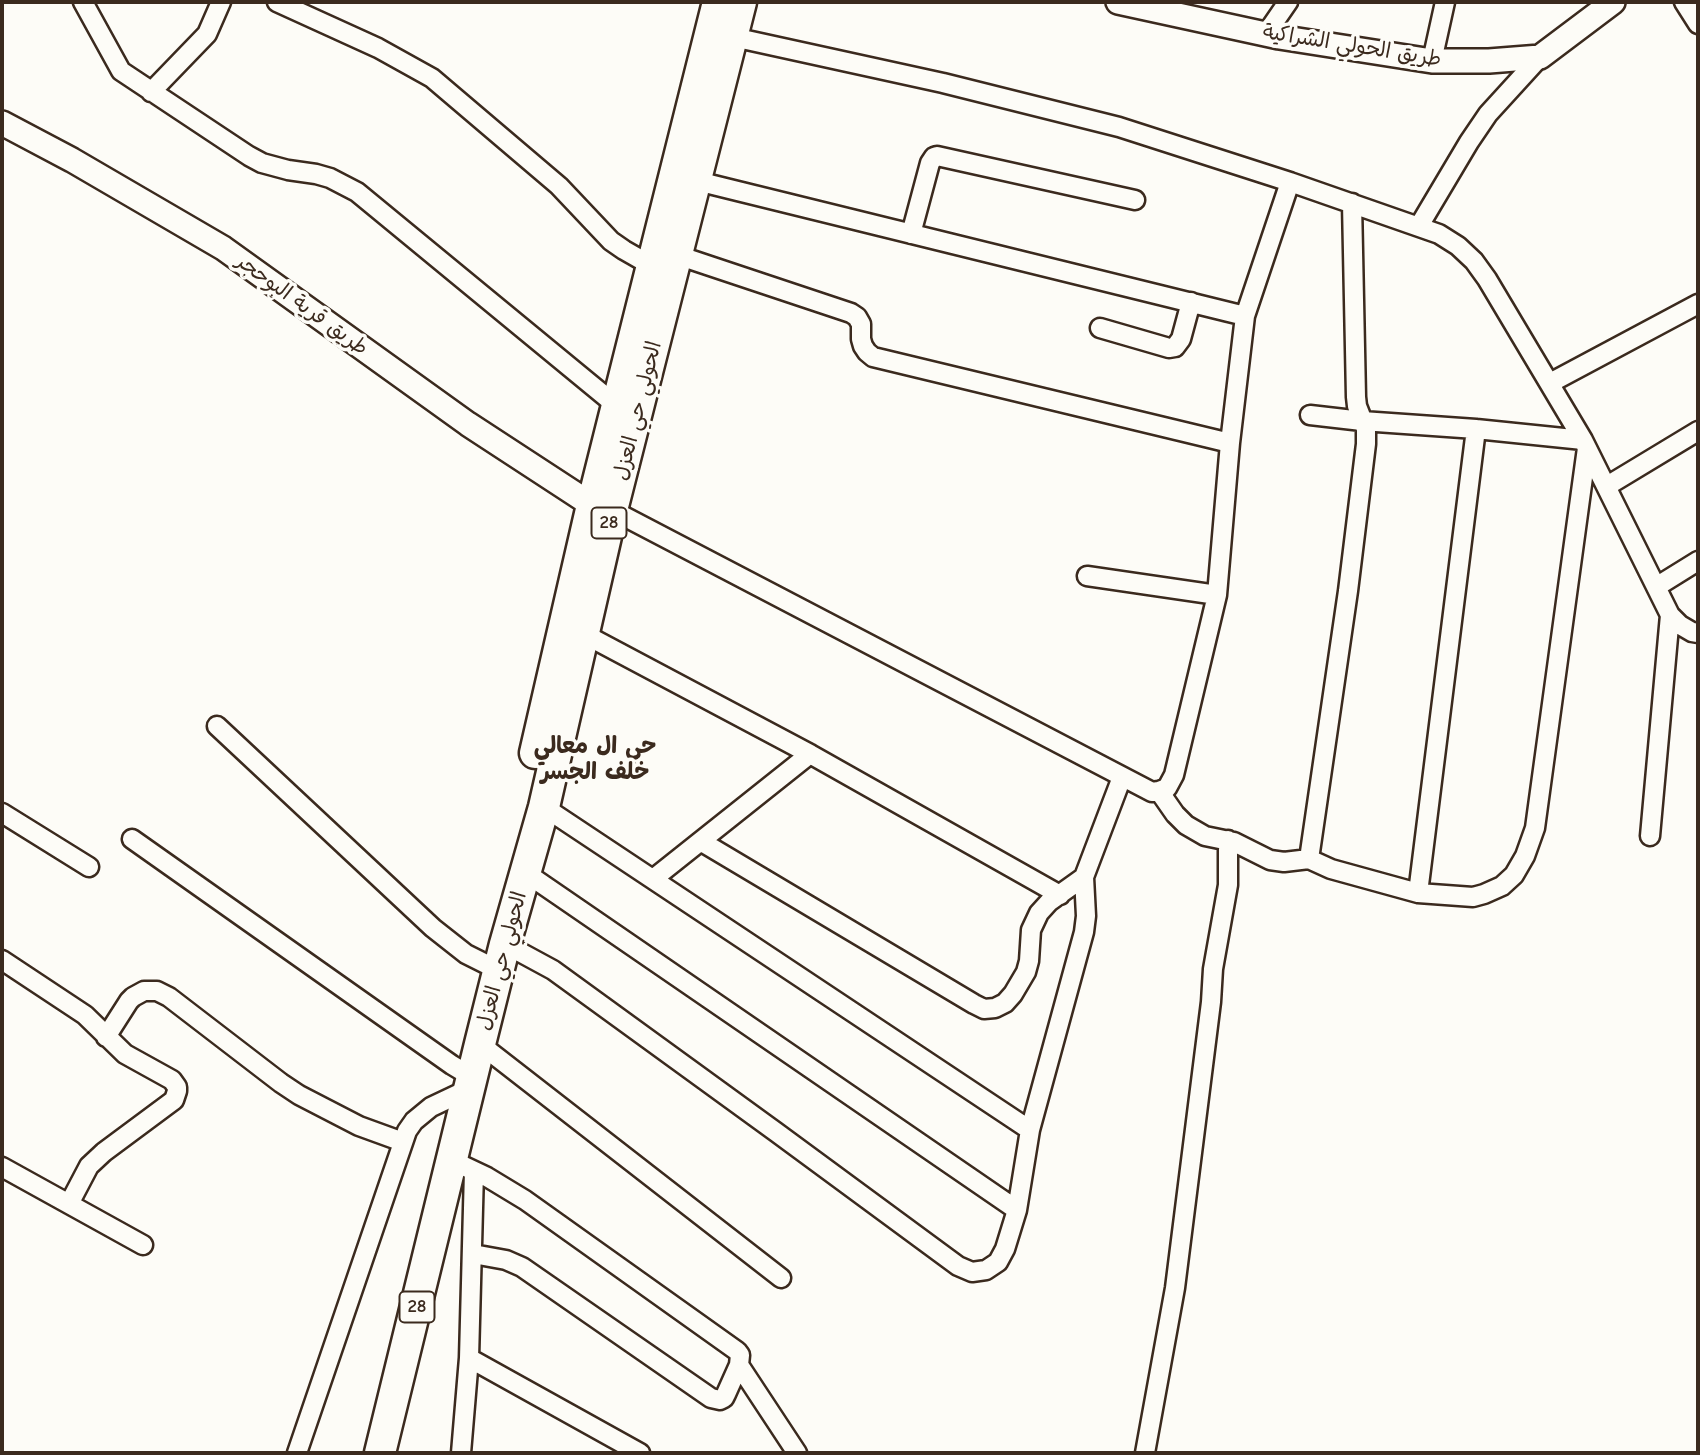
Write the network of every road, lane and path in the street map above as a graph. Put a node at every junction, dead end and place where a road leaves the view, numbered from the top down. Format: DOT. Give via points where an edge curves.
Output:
graph roads {
  1 [pos="83,2"];
  2 [pos="220,2"];
  3 [pos="277,2"];
  4 [pos="718,2"];
  5 [pos="741,2"];
  6 [pos="1118,2"];
  7 [pos="1288,2"];
  8 [pos="1445,2"];
  9 [pos="1613,2"];
  10 [pos="1684,2"];
  11 [pos="1172,8"];
  12 [pos="1698,24"];
  13 [pos="1266,34"];
  14 [pos="733,37"];
  15 [pos="1540,57"];
  16 [pos="1432,61"];
  17 [pos="151,92"];
  18 [pos="2,123"];
  19 [pos="696,181"];
  20 [pos="1290,181"];
  21 [pos="1135,200"];
  22 [pos="1352,203"];
  23 [pos="1419,226"];
  24 [pos="911,234"];
  25 [pos="664,260"];
  26 [pos="1191,302"];
  27 [pos="1698,304"];
  28 [pos="1245,316"];
  29 [pos="1100,328"];
  30 [pos="1550,383"];
  31 [pos="617,406"];
  32 [pos="1310,415"];
  33 [pos="1362,421"];
  34 [pos="1476,429"];
  35 [pos="1698,431"];
  36 [pos="1230,443"];
  37 [pos="1585,444"];
  38 [pos="1607,486"];
  39 [pos="602,507"];
  40 [pos="1698,561"];
  41 [pos="1087,576"];
  42 [pos="1656,587"];
  43 [pos="1217,595"];
  44 [pos="1670,615"];
  45 [pos="1698,633"];
  46 [pos="584,634"];
  47 [pos="217,726"];
  48 [pos="810,754"];
  49 [pos="1122,777"];
  50 [pos="1159,792"];
  51 [pos="544,807"];
  52 [pos="2,813"];
  53 [pos="1650,836"];
  54 [pos="132,839"];
  55 [pos="1228,840"];
  56 [pos="702,842"];
  57 [pos="1309,859"];
  58 [pos="89,867"];
  59 [pos="526,873"];
  60 [pos="1084,877"];
  61 [pos="653,879"];
  62 [pos="1418,893"];
  63 [pos="1060,895"];
  64 [pos="496,954"];
  65 [pos="2,960"];
  66 [pos="106,1037"];
  67 [pos="480,1044"];
  68 [pos="470,1083"];
  69 [pos="1030,1130"];
  70 [pos="403,1142"];
  71 [pos="463,1166"];
  72 [pos="2,1167"];
  73 [pos="69,1204"];
  74 [pos="1017,1210"];
  75 [pos="143,1245"];
  76 [pos="473,1254"];
  77 [pos="781,1278"];
  78 [pos="469,1358"];
  79 [pos="740,1365"];
  80 [pos="297,1453"];
  81 [pos="380,1453"];
  82 [pos="461,1453"];
  83 [pos="640,1453"];
  84 [pos="797,1453"];
  85 [pos="1145,1453"];
  1 -- 17 [label="street" via="121,72"];
  2 -- 17 [label="street" via="207,34"];
  3 -- 25 [label="street" via="432,78 566,192 611,241 624,250"];
  4 -- 25 [label="highway, الحولي حي العزل / 28"];
  5 -- 14 [label="highway, الحولي حي العزل / 28"];
  6 -- 11 [label="street, طريق الحولي الشراكية"];
  7 -- 13 [label="street"];
  8 -- 16 [label="street"];
  9 -- 15 [label="street"];
  10 -- 12 [label="street"];
  11 -- 13 [label="street, طريق الحولي الشراكية"];
  13 -- 16 [label="street, طريق الحولي الشراكية"];
  14 -- 19 [label="highway, الحولي حي العزل / 28"];
  14 -- 20 [label="street" via="1035,105"];
  15 -- 16 [label="street, طريق الحولي الشراكية"];
  15 -- 23 [label="street" via="1488,114"];
  17 -- 31 [label="street" via="261,163 330,178 357,192"];
  18 -- 39 [label="street, طريق قرية البوحجر" via="223,248 468,424"];
  19 -- 24 [label="street"];
  19 -- 25 [label="highway, الحولي حي العزل / 28"];
  20 -- 22 [label="street"];
  20 -- 28 [label="street"];
  21 -- 24 [label="street" via="934,156"];
  22 -- 23 [label="street"];
  22 -- 33 [label="street" via="1356,397"];
  23 -- 30 [label="street" via="1458,246 1474,261"];
  24 -- 26 [label="street"];
  25 -- 31 [label="highway, الحولي حي العزل / 28"];
  25 -- 36 [label="street" via="851,313 861,324 863,346 873,357"];
  25 -- 39 [label="highway, الحولي حي العزل / 28"];
  26 -- 28 [label="street"];
  26 -- 29 [label="street" via="1175,347"];
  27 -- 30 [label="street"];
  28 -- 36 [label="street"];
  30 -- 37 [label="street"];
  31 -- 39 [label="highway, الحولي حي العزل / 28"];
  32 -- 33 [label="street"];
  33 -- 34 [label="street"];
  33 -- 57 [label="street" via="1365,457"];
  34 -- 37 [label="street"];
  34 -- 62 [label="street"];
  35 -- 38 [label="street"];
  36 -- 43 [label="street"];
  37 -- 38 [label="street"];
  37 -- 62 [label="street" via="1531,843 1514,874 1495,890 1473,897"];
  38 -- 42 [label="street"];
  39 -- 46 [label="highway, الحولي حي العزل / 28"];
  39 -- 49 [label="street"];
  39 -- 64 [label="highway, الحولي حي العزل / 28"];
  40 -- 42 [label="street"];
  41 -- 43 [label="street"];
  42 -- 44 [label="street"];
  43 -- 50 [label="street" via="1174,775"];
  44 -- 45 [label="street"];
  44 -- 53 [label="street"];
  46 -- 48 [label="street"];
  46 -- 51 [label="highway, الحولي حي العزل / 28"];
  47 -- 64 [label="street" via="433,928 466,954"];
  48 -- 56 [label="street"];
  48 -- 63 [label="street"];
  49 -- 50 [label="street"];
  49 -- 60 [label="street"];
  50 -- 55 [label="street" via="1186,825 1205,836"];
  51 -- 59 [label="highway, الحولي حي العزل / 28"];
  51 -- 61 [label="street"];
  52 -- 58 [label="street"];
  54 -- 68 [label="street" via="452,1065"];
  55 -- 57 [label="street" via="1277,862"];
  55 -- 85 [label="street" via="1228,885 1213,969 1175,1288"];
  56 -- 61 [label="street"];
  56 -- 63 [label="street" via="984,1009 1005,1003 1021,983 1035,922 1044,907"];
  57 -- 62 [label="street"];
  59 -- 64 [label="highway, الحولي حي العزل / 28"];
  59 -- 74 [label="street"];
  60 -- 63 [label="street"];
  60 -- 69 [label="street" via="1084,932"];
  61 -- 69 [label="street"];
  64 -- 67 [label="highway, الحولي حي العزل / 28" via="477,1022"];
  64 -- 74 [label="street" via="553,970 958,1266 971,1272 998,1262"];
  65 -- 66 [label="street" via="85,1015"];
  66 -- 70 [label="street" via="133,997 157,991 318,1107"];
  66 -- 73 [label="street" via="125,1054 172,1080 177,1091 174,1100 96,1159"];
  67 -- 68 [label="highway, 28"];
  67 -- 77 [label="street"];
  68 -- 70 [label="street" via="422,1113"];
  68 -- 71 [label="highway, 28"];
  69 -- 74 [label="street"];
  70 -- 80 [label="street"];
  71 -- 76 [label="street"];
  71 -- 79 [label="street" via="525,1200 733,1348 740,1355"];
  71 -- 81 [label="highway, 28" via="424,1279"];
  72 -- 73 [label="street"];
  73 -- 75 [label="street"];
  76 -- 78 [label="street"];
  76 -- 79 [label="street" via="506,1260 530,1271 715,1400 724,1398"];
  78 -- 82 [label="street"];
  78 -- 83 [label="street"];
  79 -- 84 [label="street"];
}
